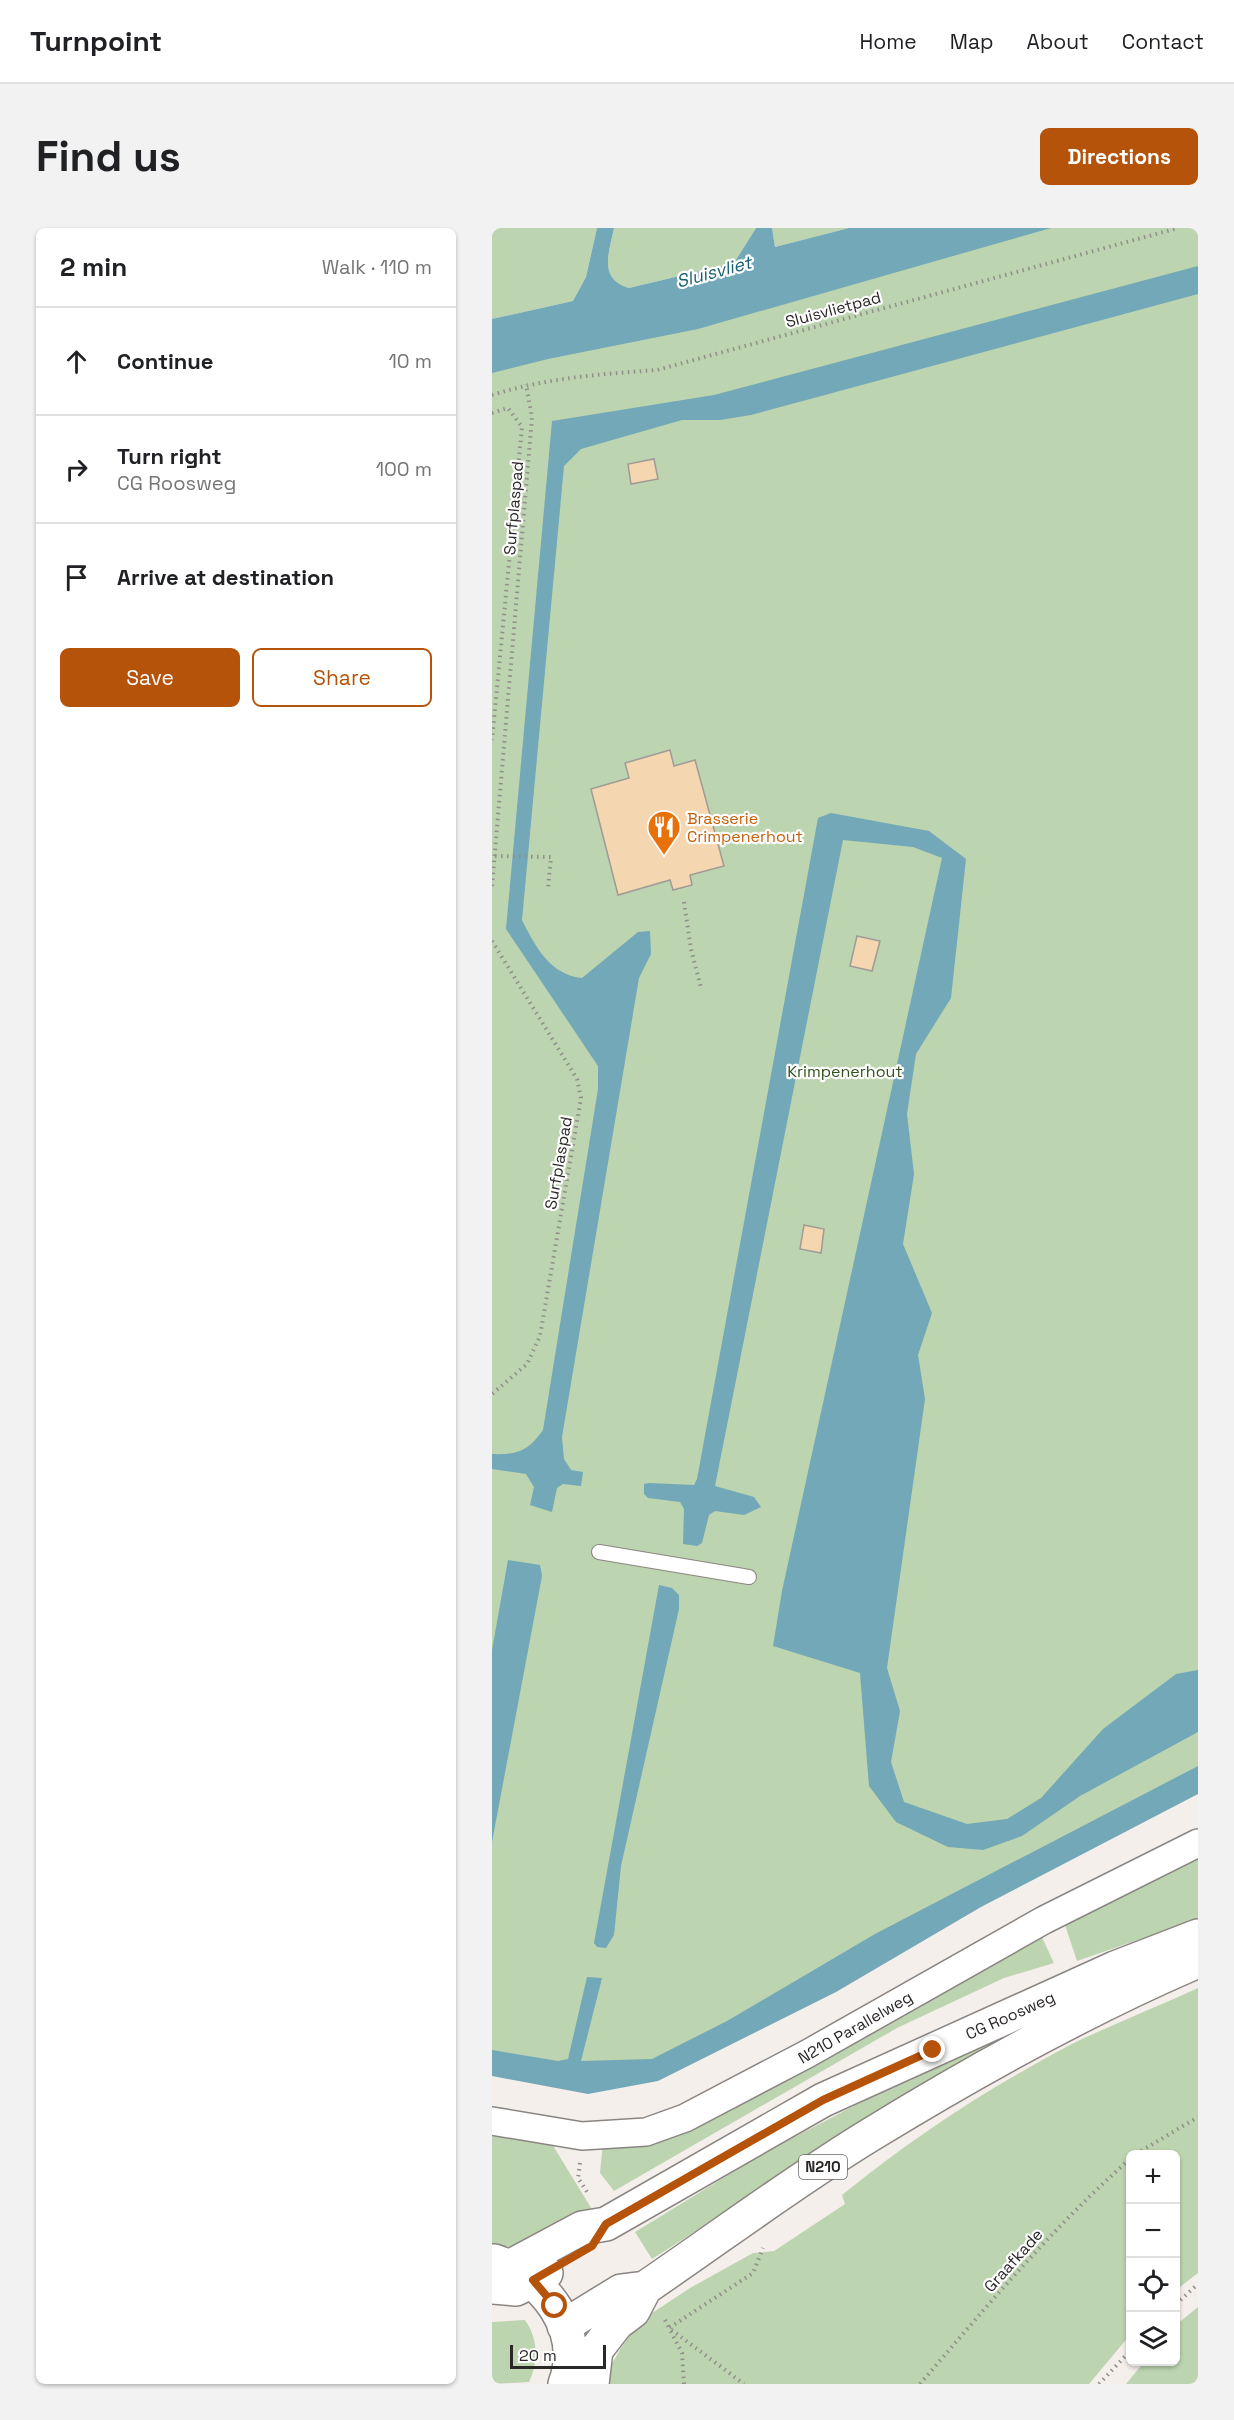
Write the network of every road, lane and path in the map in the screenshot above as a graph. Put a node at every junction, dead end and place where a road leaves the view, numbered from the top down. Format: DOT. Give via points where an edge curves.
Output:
graph roads {
  1 [pos="1178,228"];
  2 [pos="526,384"];
  3 [pos="492,395"];
  4 [pos="492,413"];
  5 [pos="492,740"];
  6 [pos="495,856"];
  7 [pos="492,886"];
  8 [pos="548,888"];
  9 [pos="684,902"];
  10 [pos="492,941"];
  11 [pos="701,988"];
  12 [pos="492,1394"];
  13 [pos="599,1552"];
  14 [pos="749,1577"];
  15 [pos="1198,1843"];
  16 [pos="1198,1936"];
  17 [pos="1198,1961"];
  18 [pos="1198,2117"];
  19 [pos="492,2121"];
  20 [pos="1143,2150"];
  21 [pos="1126,2163"];
  22 [pos="763,2248"];
  23 [pos="507,2274"];
  24 [pos="1198,2284"];
  25 [pos="645,2288"];
  26 [pos="1180,2300"];
  27 [pos="663,2318"];
  28 [pos="564,2326"];
  29 [pos="669,2328"];
  30 [pos="1126,2356"];
  31 [pos="565,2384"];
  32 [pos="592,2384"];
  33 [pos="684,2384"];
  34 [pos="744,2384"];
  35 [pos="920,2384"];
  36 [pos="1099,2384"];
  1 -- 2 [label="path, Sluisvlietpad" via="657,370"];
  2 -- 3 [label="path, Sluisvlietpad"];
  2 -- 6 [label="path, Surfplaspad" via="532,418"];
  4 -- 5 [label="path" via="508,408 522,427"];
  6 -- 7 [label="path, Surfplaspad"];
  6 -- 8 [label="path" via="551,857"];
  9 -- 11 [label="path"];
  10 -- 12 [label="path, Surfplaspad" via="577,1079 581,1098 540,1336 527,1364"];
  13 -- 14 [label="lane"];
  15 -- 19 [label="street, N210 Parallelweg" via="1044,1920 685,2118 646,2132 582,2136"];
  16 -- 23 [label="main road, CG Roosweg" via="1105,1972 823,2100 606,2224 582,2228"];
  17 -- 25 [label="main road, CG Roosweg / N210" via="1077,2016 868,2136"];
  18 -- 20 [label="path"];
  21 -- 35 [label="path, Graafkade" via="1085,2199 1024,2264"];
  22 -- 29 [label="path" via="753,2273"];
  23 -- 28 [label="main road" via="555,2306"];
  24 -- 26 [label="path"];
  25 -- 28 [label="main road, CG Roosweg / N210" via="621,2291"];
  25 -- 32 [label="main road, CG Roosweg / N210" via="633,2311 617,2323 596,2350"];
  27 -- 29 [label="path"];
  28 -- 31 [label="main road" via="571,2359"];
  29 -- 33 [label="path" via="682,2354"];
  29 -- 34 [label="path"];
  30 -- 36 [label="path"];
}
